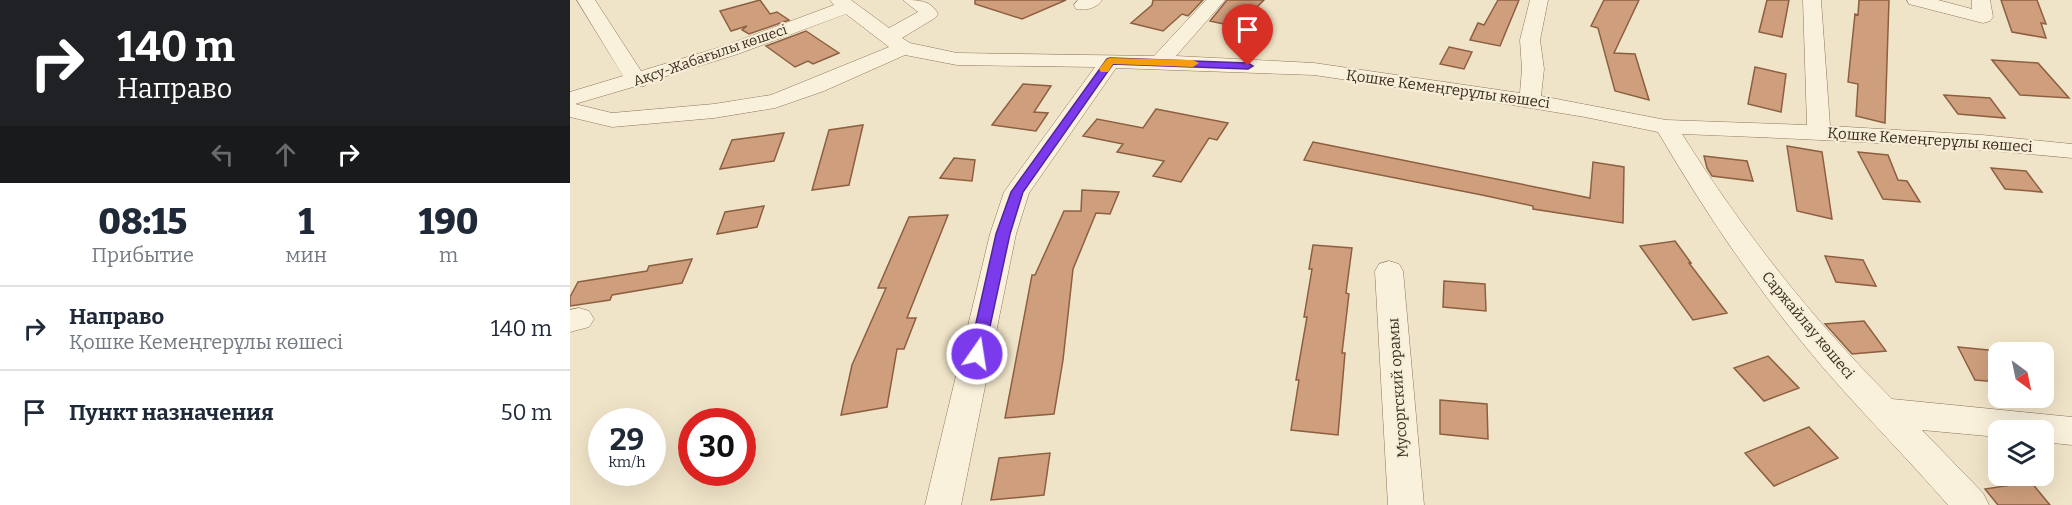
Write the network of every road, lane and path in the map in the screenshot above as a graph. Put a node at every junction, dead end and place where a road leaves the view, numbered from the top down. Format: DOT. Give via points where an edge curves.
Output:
graph roads {
  1 [pos="586,0"];
  2 [pos="912,0"];
  3 [pos="1216,0"];
  4 [pos="1539,0"];
  5 [pos="1812,0"];
  6 [pos="1916,0"];
  7 [pos="843,3"];
  8 [pos="1982,8"];
  9 [pos="896,43"];
  10 [pos="1110,61"];
  11 [pos="1160,62"];
  12 [pos="637,81"];
  13 [pos="570,99"];
  14 [pos="1530,101"];
  15 [pos="570,110"];
  16 [pos="1666,127"];
  17 [pos="1819,132"];
  18 [pos="2072,151"];
  19 [pos="1389,271"];
  20 [pos="1883,412"];
  21 [pos="2072,431"];
  22 [pos="943,505"];
  23 [pos="1406,505"];
  24 [pos="1971,505"];
  1 -- 12 [label="street"];
  2 -- 9 [label="street" via="928,14"];
  3 -- 11 [label="street"];
  4 -- 14 [label="street" via="1530,40"];
  5 -- 17 [label="street"];
  6 -- 8 [label="street"];
  7 -- 9 [label="street, Қошке Кемеңгерұлы көшесі"];
  7 -- 12 [label="street, Ақсу-Жабағылы көшесі" via="731,50"];
  9 -- 10 [label="street, Қошке Кемеңгерұлы көшесі" via="957,59"];
  9 -- 15 [label="street" via="816,86 775,100 714,111 612,120"];
  10 -- 11 [label="street, Қошке Кемеңгерұлы көшесі"];
  10 -- 22 [label="street" via="1017,192 1003,234"];
  11 -- 14 [label="street, Қошке Кемеңгерұлы көшесі" via="1314,69"];
  12 -- 13 [label="street, Ақсу-Жабағылы көшесі"];
  14 -- 16 [label="street, Қошке Кемеңгерұлы көшесі"];
  16 -- 17 [label="street, Қошке Кемеңгерұлы көшесі"];
  16 -- 20 [label="street, Саржайлау көшесі" via="1694,175 1768,280"];
  17 -- 18 [label="street, Қошке Кемеңгерұлы көшесі"];
  19 -- 23 [label="street, Мусоргский орамы"];
  20 -- 21 [label="street"];
  20 -- 24 [label="street, Саржайлау көшесі"];
}
